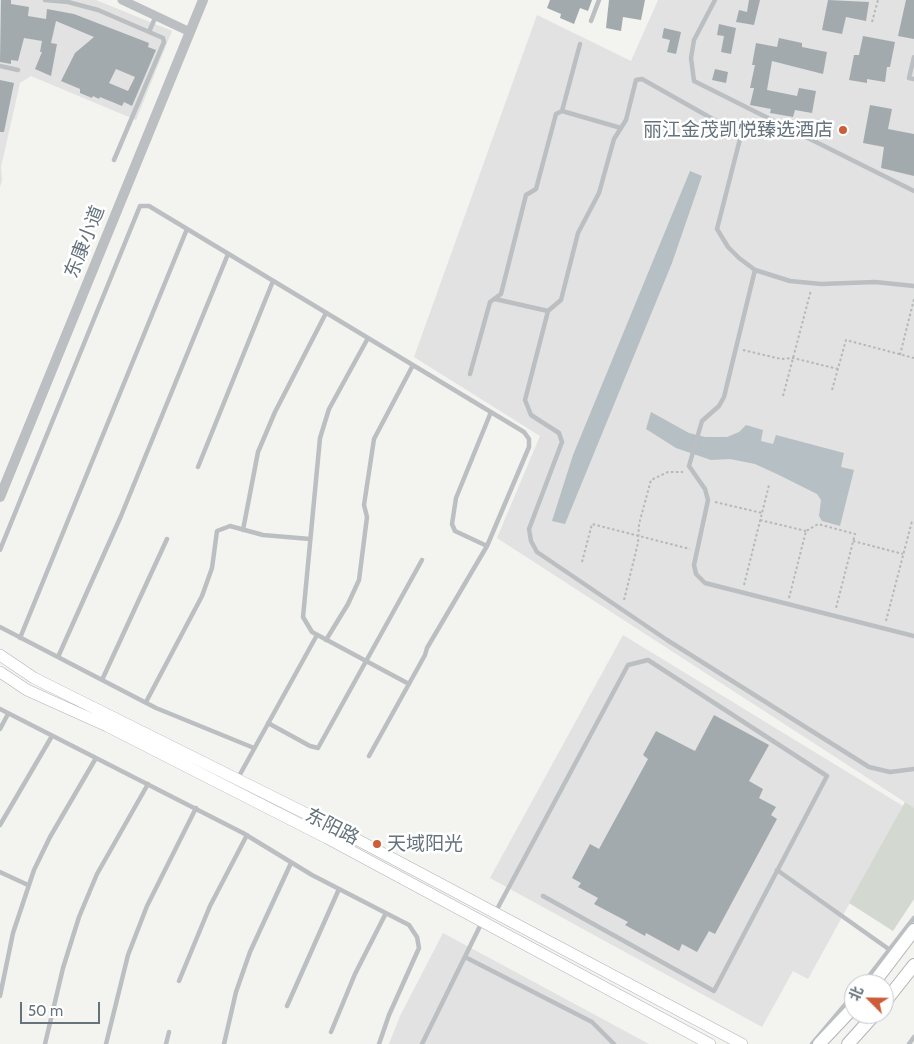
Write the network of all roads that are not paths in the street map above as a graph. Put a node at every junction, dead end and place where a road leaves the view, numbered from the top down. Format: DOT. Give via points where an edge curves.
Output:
graph roads {
  1 [pos="45,0"];
  2 [pos="122,0"];
  3 [pos="203,0"];
  4 [pos="599,0"];
  5 [pos="715,0"];
  6 [pos="155,18"];
  7 [pos="591,21"];
  8 [pos="149,32"];
  9 [pos="190,32"];
  10 [pos="580,44"];
  11 [pos="914,57"];
  12 [pos="0,66"];
  13 [pos="18,70"];
  14 [pos="914,79"];
  15 [pos="562,112"];
  16 [pos="621,128"];
  17 [pos="114,160"];
  18 [pos="914,191"];
  19 [pos="186,229"];
  20 [pos="228,254"];
  21 [pos="755,270"];
  22 [pos="273,281"];
  23 [pos="914,286"];
  24 [pos="495,299"];
  25 [pos="548,311"];
  26 [pos="326,313"];
  27 [pos="368,338"];
  28 [pos="413,365"];
  29 [pos="470,374"];
  30 [pos="492,412"];
  31 [pos="198,467"];
  32 [pos="0,497"];
  33 [pos="243,530"];
  34 [pos="167,539"];
  35 [pos="310,539"];
  36 [pos="487,546"];
  37 [pos="0,550"];
  38 [pos="422,560"];
  39 [pos="0,627"];
  40 [pos="317,635"];
  41 [pos="914,636"];
  42 [pos="20,638"];
  43 [pos="326,640"];
  44 [pos="0,655"];
  45 [pos="58,658"];
  46 [pos="366,661"];
  47 [pos="0,672"];
  48 [pos="102,680"];
  49 [pos="409,684"];
  50 [pos="146,702"];
  51 [pos="0,710"];
  52 [pos="8,714"];
  53 [pos="268,723"];
  54 [pos="0,729"];
  55 [pos="52,736"];
  56 [pos="254,748"];
  57 [pos="369,756"];
  58 [pos="96,758"];
  59 [pos="914,769"];
  60 [pos="237,779"];
  61 [pos="148,784"];
  62 [pos="196,808"];
  63 [pos="0,825"];
  64 [pos="248,836"];
  65 [pos="290,862"];
  66 [pos="777,870"];
  67 [pos="0,872"];
  68 [pos="28,885"];
  69 [pos="339,889"];
  70 [pos="543,896"];
  71 [pos="386,913"];
  72 [pos="494,914"];
  73 [pos="914,918"];
  74 [pos="483,921"];
  75 [pos="914,930"];
  76 [pos="895,951"];
  77 [pos="465,957"];
  78 [pos="914,965"];
  79 [pos="873,974"];
  80 [pos="880,974"];
  81 [pos="179,981"];
  82 [pos="894,990"];
  83 [pos="0,996"];
  84 [pos="287,1006"];
  85 [pos="844,1006"];
  86 [pos="844,1018"];
  87 [pos="866,1024"];
  88 [pos="170,1032"];
  89 [pos="331,1032"];
  90 [pos="914,1038"];
  91 [pos="45,1044"];
  92 [pos="106,1044"];
  93 [pos="166,1044"];
  94 [pos="224,1044"];
  95 [pos="379,1044"];
  96 [pos="422,1044"];
  97 [pos="614,1044"];
  98 [pos="710,1044"];
  99 [pos="742,1044"];
  100 [pos="812,1044"];
  101 [pos="819,1044"];
  102 [pos="848,1044"];
  103 [pos="909,1044"];
  1 -- 8 [label="lane" via="98,10"];
  2 -- 6 [label="street"];
  3 -- 9 [label="street, 东康小道"];
  4 -- 7 [label="lane"];
  5 -- 18 [label="lane" via="694,40 691,58 694,81"];
  6 -- 8 [label="lane"];
  6 -- 9 [label="street"];
  8 -- 17 [label="lane" via="164,42"];
  9 -- 32 [label="street, 东康小道"];
  10 -- 15 [label="lane"];
  11 -- 14 [label="lane" via="909,78"];
  12 -- 13 [label="lane"];
  15 -- 16 [label="lane"];
  15 -- 24 [label="lane" via="556,114 536,189 526,195 501,294"];
  16 -- 21 [label="lane" via="636,80 642,79 741,135 717,229 728,247"];
  16 -- 25 [label="lane" via="614,139 599,193 578,233 560,300"];
  19 -- 20 [label="lane"];
  19 -- 37 [label="lane" via="149,206 140,206"];
  19 -- 42 [label="lane"];
  20 -- 22 [label="lane"];
  20 -- 45 [label="lane" via="121,516"];
  21 -- 23 [label="lane" via="812,284 875,282"];
  21 -- 41 [label="lane" via="722,402 699,426 689,466 705,489 708,500 694,565 696,574 701,581"];
  22 -- 26 [label="lane"];
  22 -- 31 [label="lane"];
  24 -- 25 [label="lane"];
  24 -- 29 [label="lane" via="490,302"];
  25 -- 59 [label="lane" via="525,400 531,415 556,430 562,442 529,529 537,552 666,640 869,767 890,772"];
  26 -- 27 [label="lane"];
  26 -- 33 [label="lane" via="258,452"];
  27 -- 28 [label="lane"];
  27 -- 35 [label="lane" via="322,427"];
  28 -- 30 [label="lane"];
  28 -- 43 [label="lane" via="374,439 364,505 367,517 359,580"];
  30 -- 36 [label="lane" via="524,432 529,443"];
  30 -- 36 [label="lane" via="456,498 452,524 455,530"];
  33 -- 35 [label="lane"];
  33 -- 50 [label="lane" via="230,526 217,530 212,568 202,596"];
  34 -- 48 [label="lane"];
  35 -- 40 [label="lane" via="303,617 308,628"];
  36 -- 49 [label="lane" via="426,648"];
  38 -- 46 [label="lane"];
  39 -- 42 [label="lane"];
  40 -- 43 [label="lane"];
  40 -- 53 [label="lane"];
  42 -- 45 [label="lane"];
  43 -- 46 [label="lane"];
  44 -- 60 [label="main road, 东阳路" via="34,678"];
  45 -- 48 [label="lane"];
  46 -- 49 [label="lane"];
  46 -- 53 [label="lane" via="318,748"];
  47 -- 74 [label="main road, 东阳路" via="27,690 199,772"];
  48 -- 50 [label="lane"];
  49 -- 57 [label="lane"];
  50 -- 56 [label="lane"];
  51 -- 52 [label="lane"];
  52 -- 54 [label="lane"];
  52 -- 55 [label="lane"];
  53 -- 56 [label="lane"];
  55 -- 58 [label="lane"];
  55 -- 63 [label="lane"];
  56 -- 60 [label="lane"];
  58 -- 61 [label="lane"];
  58 -- 68 [label="lane" via="50,838"];
  60 -- 72 [label="main road, 东阳路"];
  61 -- 62 [label="lane"];
  61 -- 91 [label="lane" via="97,874 79,917"];
  62 -- 64 [label="lane"];
  62 -- 92 [label="lane" via="128,955"];
  64 -- 65 [label="lane"];
  64 -- 81 [label="lane" via="210,906"];
  65 -- 69 [label="lane"];
  65 -- 94 [label="lane" via="247,958"];
  66 -- 70 [label="lane" via="714,991"];
  66 -- 72 [label="lane" via="828,776 648,660 628,666"];
  66 -- 76 [label="lane"];
  67 -- 68 [label="lane"];
  68 -- 83 [label="lane" via="13,933"];
  69 -- 71 [label="lane"];
  69 -- 84 [label="lane"];
  71 -- 89 [label="lane" via="355,974"];
  71 -- 95 [label="lane" via="412,928 418,936 419,948"];
  72 -- 99 [label="main road, 东阳路"];
  73 -- 76 [label="lane"];
  74 -- 77 [label="lane"];
  74 -- 98 [label="main road, 东阳路"];
  75 -- 76 [label="main road"];
  76 -- 79 [label="lane"];
  76 -- 80 [label="main road"];
  77 -- 96 [label="lane"];
  77 -- 97 [label="lane" via="592,1022"];
  78 -- 82 [label="main road"];
  85 -- 100 [label="lane"];
  86 -- 101 [label="main road"];
  87 -- 102 [label="main road"];
  88 -- 93 [label="lane"];
  90 -- 103 [label="lane"];
}
